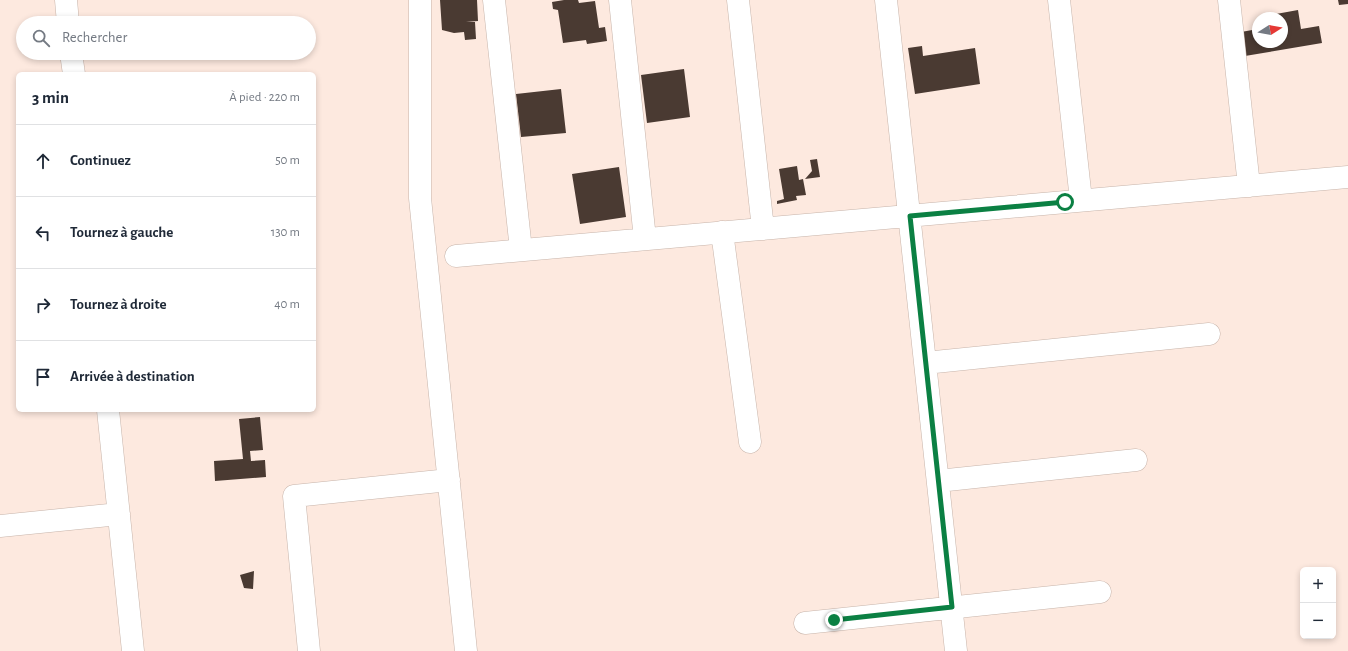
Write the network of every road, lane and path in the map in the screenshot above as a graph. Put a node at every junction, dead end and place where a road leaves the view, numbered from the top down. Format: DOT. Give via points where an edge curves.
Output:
graph roads {
  1 [pos="66,0"];
  2 [pos="420,0"];
  3 [pos="494,0"];
  4 [pos="620,0"];
  5 [pos="738,0"];
  6 [pos="886,0"];
  7 [pos="1059,0"];
  8 [pos="1229,0"];
  9 [pos="67,16"];
  10 [pos="72,60"];
  11 [pos="74,72"];
  12 [pos="1348,177"];
  13 [pos="1249,186"];
  14 [pos="1081,200"];
  15 [pos="910,216"];
  16 [pos="763,229"];
  17 [pos="722,232"];
  18 [pos="645,239"];
  19 [pos="521,250"];
  20 [pos="456,256"];
  21 [pos="1209,334"];
  22 [pos="925,363"];
  23 [pos="108,412"];
  24 [pos="750,442"];
  25 [pos="1136,460"];
  26 [pos="449,480"];
  27 [pos="938,481"];
  28 [pos="119,514"];
  29 [pos="0,526"];
  30 [pos="1100,592"];
  31 [pos="952,607"];
  32 [pos="805,623"];
  33 [pos="133,651"];
  34 [pos="309,651"];
  35 [pos="466,651"];
  36 [pos="956,651"];
  1 -- 9 [label="street"];
  2 -- 26 [label="street" via="420,198"];
  3 -- 19 [label="street"];
  4 -- 18 [label="street"];
  5 -- 16 [label="street"];
  6 -- 15 [label="street"];
  7 -- 14 [label="street"];
  8 -- 13 [label="street"];
  10 -- 11 [label="street"];
  12 -- 13 [label="street"];
  13 -- 14 [label="street"];
  14 -- 15 [label="street"];
  15 -- 16 [label="street"];
  15 -- 22 [label="street"];
  16 -- 17 [label="street"];
  17 -- 18 [label="street"];
  17 -- 24 [label="street"];
  18 -- 19 [label="street"];
  19 -- 20 [label="street"];
  21 -- 22 [label="street"];
  22 -- 27 [label="street"];
  23 -- 28 [label="street"];
  25 -- 27 [label="street"];
  26 -- 34 [label="street" via="294,496"];
  26 -- 35 [label="street"];
  27 -- 31 [label="street"];
  28 -- 29 [label="street"];
  28 -- 33 [label="street"];
  30 -- 31 [label="street"];
  31 -- 32 [label="street"];
  31 -- 36 [label="street"];
}
